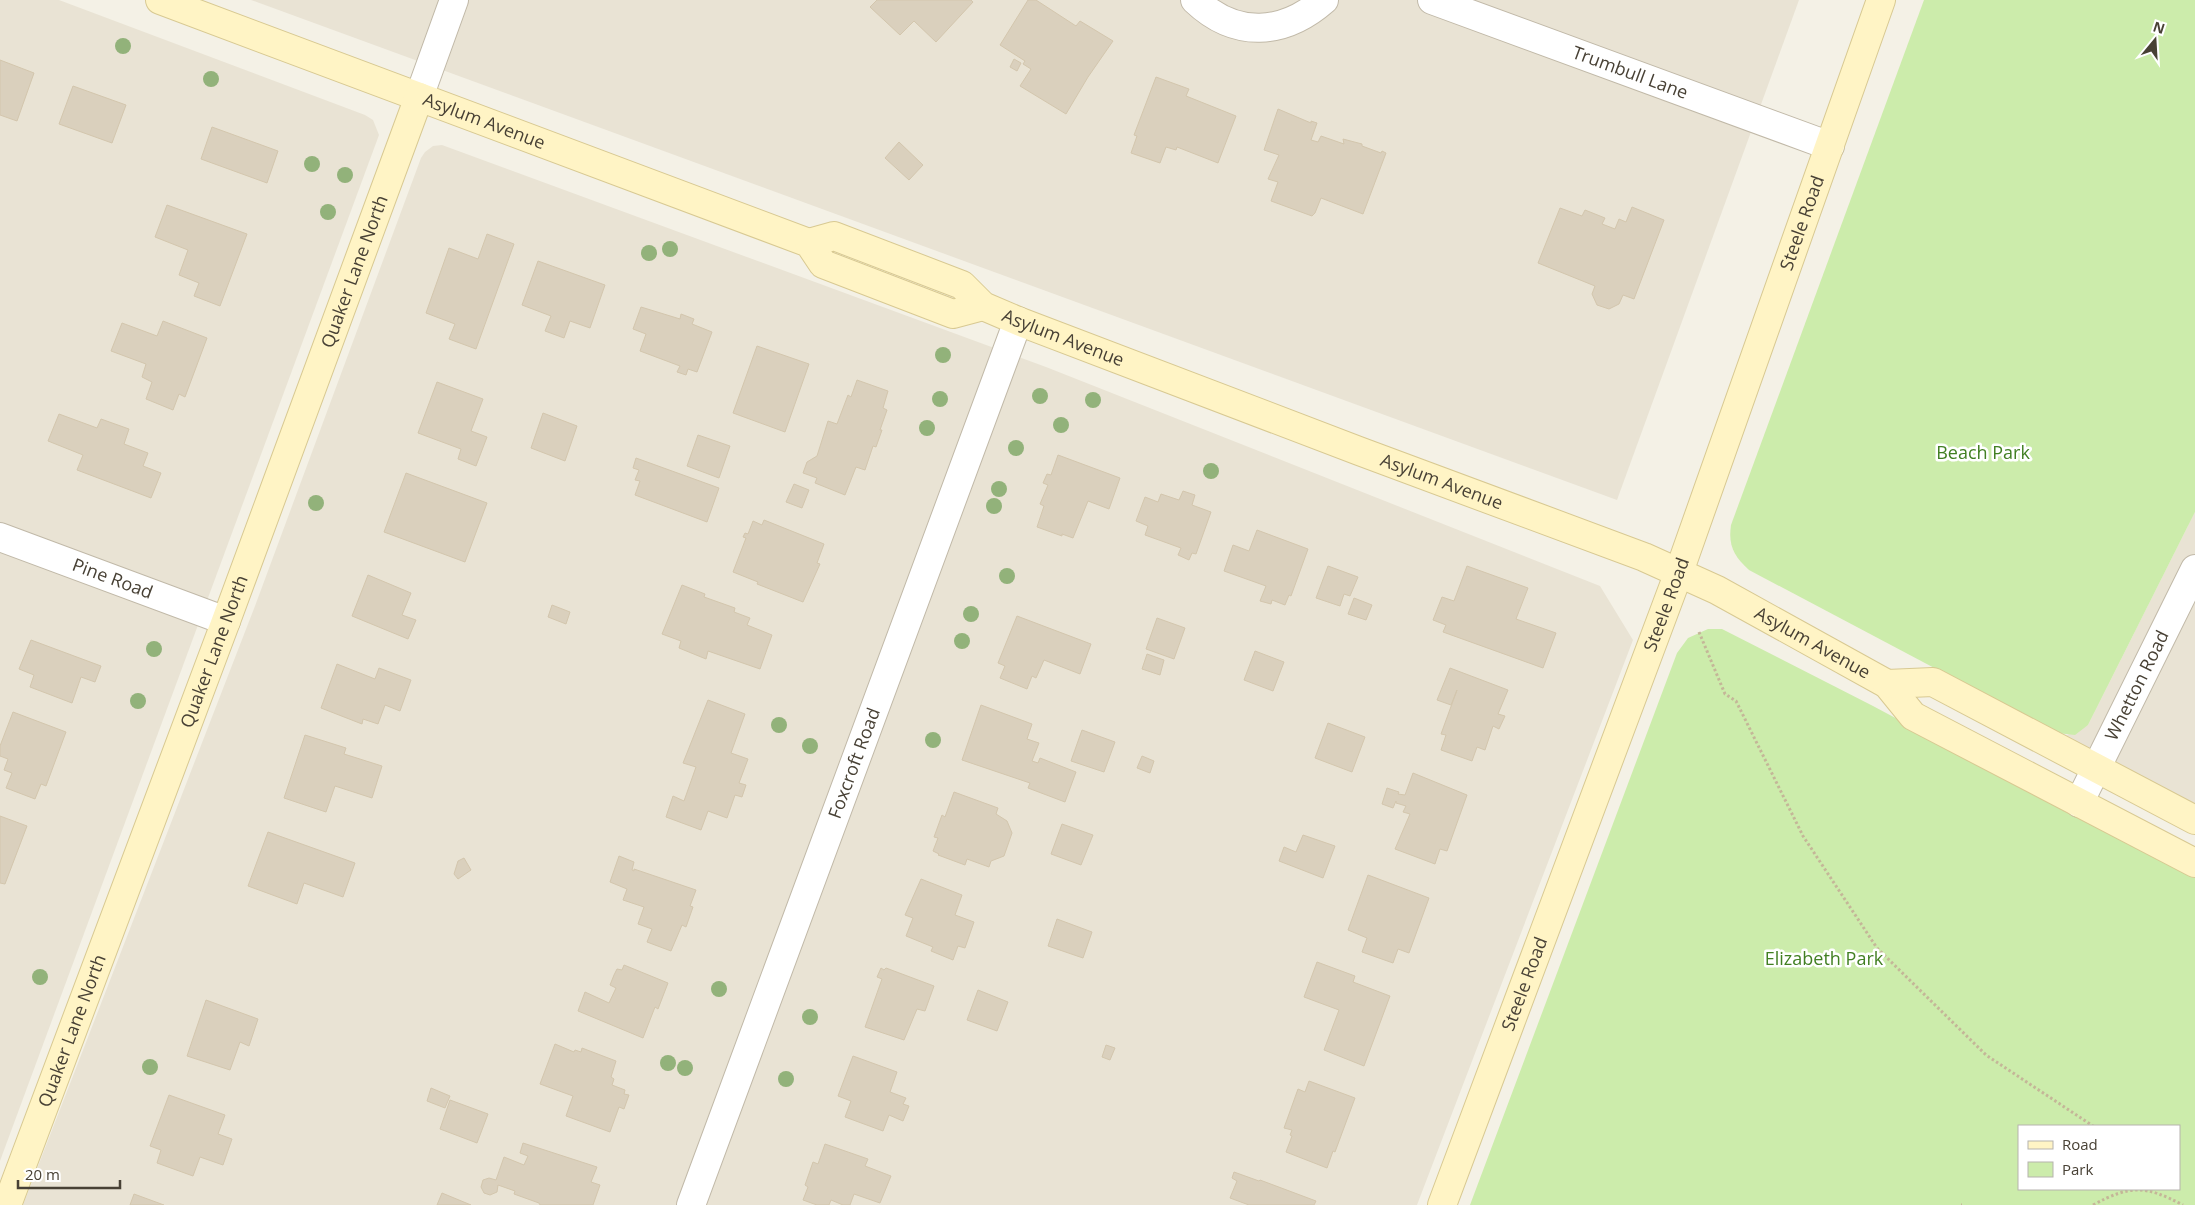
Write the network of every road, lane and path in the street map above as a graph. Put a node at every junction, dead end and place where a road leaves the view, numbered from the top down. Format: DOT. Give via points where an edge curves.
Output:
graph roads {
  1 [pos="160,0"];
  2 [pos="454,0"];
  3 [pos="1196,0"];
  4 [pos="1324,0"];
  5 [pos="1432,0"];
  6 [pos="1881,0"];
  7 [pos="420,97"];
  8 [pos="1830,146"];
  9 [pos="1018,321"];
  10 [pos="0,537"];
  11 [pos="2195,569"];
  12 [pos="1679,572"];
  13 [pos="226,621"];
  14 [pos="1699,632"];
  15 [pos="1887,684"];
  16 [pos="2096,768"];
  17 [pos="2079,803"];
  18 [pos="2195,820"];
  19 [pos="2195,864"];
  20 [pos="2091,1125"];
  21 [pos="2153,1190"];
  22 [pos="7,1205"];
  23 [pos="691,1205"];
  24 [pos="1442,1205"];
  25 [pos="2093,1205"];
  26 [pos="2183,1205"];
  1 -- 7 [label="main road, Asylum Avenue"];
  2 -- 7 [label="street"];
  3 -- 4 [label="street" via="1221,19 1258,28 1294,21"];
  5 -- 8 [label="street, Trumbull Lane"];
  6 -- 8 [label="main road, Steele Road"];
  7 -- 9 [label="main road, Asylum Avenue" via="809,243 834,236 962,284 983,306"];
  7 -- 13 [label="main road, Quaker Lane North"];
  8 -- 12 [label="main road, Steele Road"];
  9 -- 12 [label="main road, Asylum Avenue"];
  9 -- 23 [label="street, Foxcroft Road"];
  10 -- 13 [label="street, Pine Road"];
  11 -- 16 [label="street, Whetton Road"];
  12 -- 15 [label="main road, Asylum Avenue"];
  12 -- 24 [label="main road, Steele Road"];
  13 -- 22 [label="main road, Quaker Lane North"];
  14 -- 20 [label="path" via="1725,694 1736,701 1803,836 1877,948 1986,1055"];
  15 -- 16 [label="main road, Asylum Avenue" via="1933,682"];
  15 -- 17 [label="main road, Asylum Avenue" via="1913,716"];
  16 -- 17 [label="street, Whetton Road"];
  16 -- 18 [label="main road, Asylum Avenue"];
  17 -- 19 [label="main road, Asylum Avenue"];
  21 -- 25 [label="path" via="2115,1193"];
  21 -- 26 [label="path"];
}
